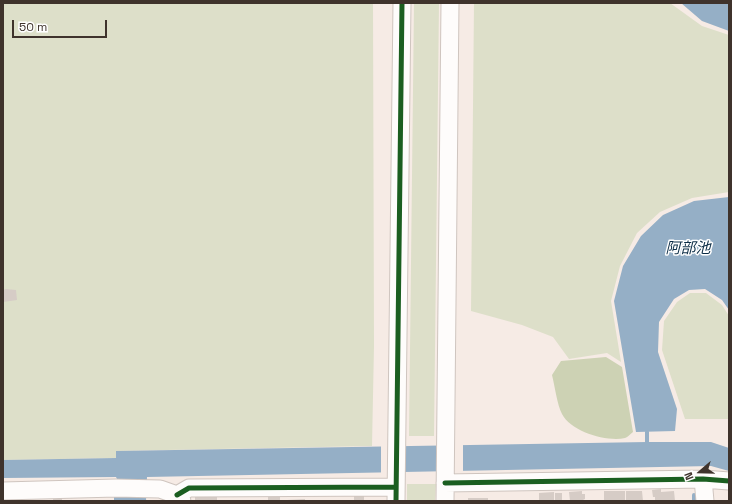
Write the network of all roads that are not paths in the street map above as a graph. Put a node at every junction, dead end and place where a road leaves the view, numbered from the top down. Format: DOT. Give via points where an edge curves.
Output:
graph roads {
  1 [pos="402,3"];
  2 [pos="450,3"];
  3 [pos="704,479"];
  4 [pos="445,480"];
  5 [pos="729,481"];
  6 [pos="396,489"];
  7 [pos="3,491"];
  8 [pos="109,493"];
  9 [pos="316,494"];
  10 [pos="179,498"];
  11 [pos="445,501"];
  12 [pos="705,501"];
  1 -- 6 [label="street"];
  2 -- 4 [label="street"];
  3 -- 4 [label="street"];
  3 -- 5 [label="street"];
  3 -- 12 [label="street"];
  4 -- 11 [label="street"];
  6 -- 9 [label="street"];
  7 -- 8 [label="street"];
  8 -- 10 [label="street" via="160,489"];
  9 -- 10 [label="street" via="189,488"];
}
